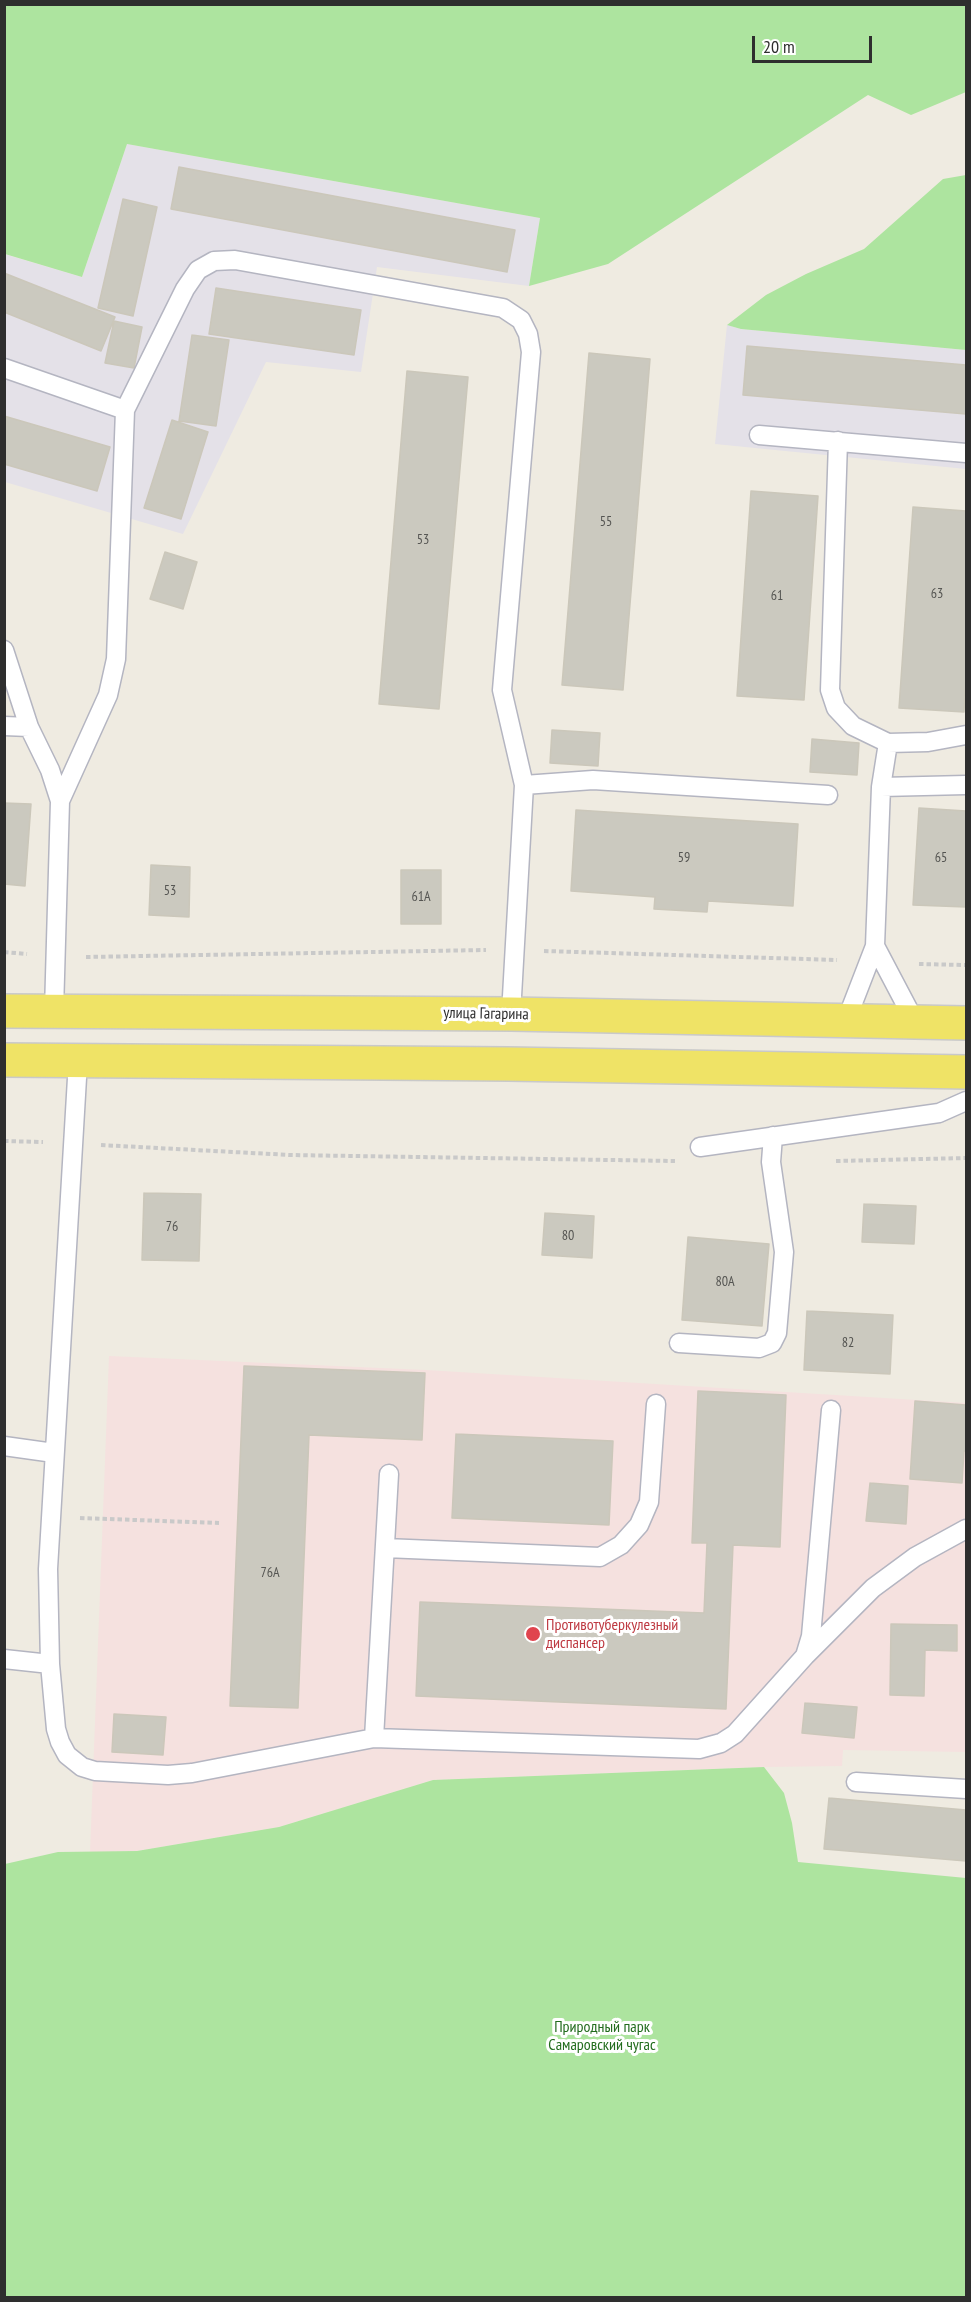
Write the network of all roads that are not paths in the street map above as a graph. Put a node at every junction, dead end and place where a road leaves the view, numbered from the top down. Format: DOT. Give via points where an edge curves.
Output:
graph roads {
  1 [pos="4,368"];
  2 [pos="125,410"];
  3 [pos="759,435"];
  4 [pos="838,441"];
  5 [pos="966,453"];
  6 [pos="4,650"];
  7 [pos="4,726"];
  8 [pos="29,727"];
  9 [pos="966,735"];
  10 [pos="888,742"];
  11 [pos="524,785"];
  12 [pos="966,785"];
  13 [pos="881,787"];
  14 [pos="828,795"];
  15 [pos="60,801"];
  16 [pos="876,957"];
  17 [pos="4,1011"];
  18 [pos="67,1011"];
  19 [pos="511,1014"];
  20 [pos="846,1021"];
  21 [pos="915,1022"];
  22 [pos="966,1023"];
  23 [pos="4,1060"];
  24 [pos="78,1060"];
  25 [pos="508,1064"];
  26 [pos="914,1071"];
  27 [pos="966,1072"];
  28 [pos="966,1101"];
  29 [pos="772,1136"];
  30 [pos="700,1147"];
  31 [pos="679,1343"];
  32 [pos="656,1404"];
  33 [pos="831,1410"];
  34 [pos="4,1446"];
  35 [pos="54,1453"];
  36 [pos="389,1474"];
  37 [pos="966,1529"];
  38 [pos="385,1548"];
  39 [pos="805,1656"];
  40 [pos="4,1659"];
  41 [pos="50,1664"];
  42 [pos="374,1738"];
  43 [pos="856,1782"];
  44 [pos="966,1790"];
  1 -- 2 [label="lane"];
  2 -- 11 [label="lane" via="185,289 198,270 214,261 235,260 503,308 521,320 531,352 502,690"];
  2 -- 15 [label="lane" via="116,659 108,695"];
  3 -- 4 [label="lane"];
  4 -- 5 [label="lane"];
  4 -- 10 [label="lane" via="830,690 836,708 853,726"];
  6 -- 8 [label="lane"];
  7 -- 8 [label="lane"];
  8 -- 15 [label="lane"];
  9 -- 10 [label="lane" via="928,742"];
  10 -- 13 [label="lane"];
  11 -- 14 [label="lane" via="593,780"];
  11 -- 19 [label="lane"];
  12 -- 13 [label="lane"];
  13 -- 16 [label="lane"];
  15 -- 18 [label="lane" via="55,956"];
  16 -- 20 [label="lane"];
  16 -- 21 [label="lane"];
  17 -- 18 [label="main road, улица Гагарина"];
  18 -- 19 [label="main road, улица Гагарина"];
  18 -- 24 [label="main road"];
  19 -- 20 [label="main road, улица Гагарина"];
  19 -- 25 [label="main road"];
  20 -- 21 [label="main road, улица Гагарина"];
  21 -- 22 [label="main road, улица Гагарина"];
  21 -- 26 [label="main road"];
  23 -- 24 [label="main road"];
  24 -- 25 [label="main road"];
  24 -- 35 [label="lane"];
  25 -- 26 [label="main road"];
  26 -- 27 [label="main road"];
  28 -- 29 [label="lane" via="939,1113"];
  29 -- 30 [label="lane"];
  29 -- 31 [label="lane" via="771,1162 784,1252 777,1333 772,1343 759,1348"];
  32 -- 38 [label="lane" via="649,1502 639,1525 621,1545 600,1557"];
  33 -- 39 [label="lane" via="811,1636"];
  34 -- 35 [label="lane"];
  35 -- 41 [label="lane" via="48,1569"];
  36 -- 38 [label="lane"];
  37 -- 39 [label="lane" via="915,1557 873,1588"];
  38 -- 42 [label="lane"];
  39 -- 42 [label="lane" via="735,1734 699,1749"];
  40 -- 41 [label="lane"];
  41 -- 42 [label="lane" via="60,1742 82,1767 94,1771 192,1773"];
  43 -- 44 [label="lane"];
}
